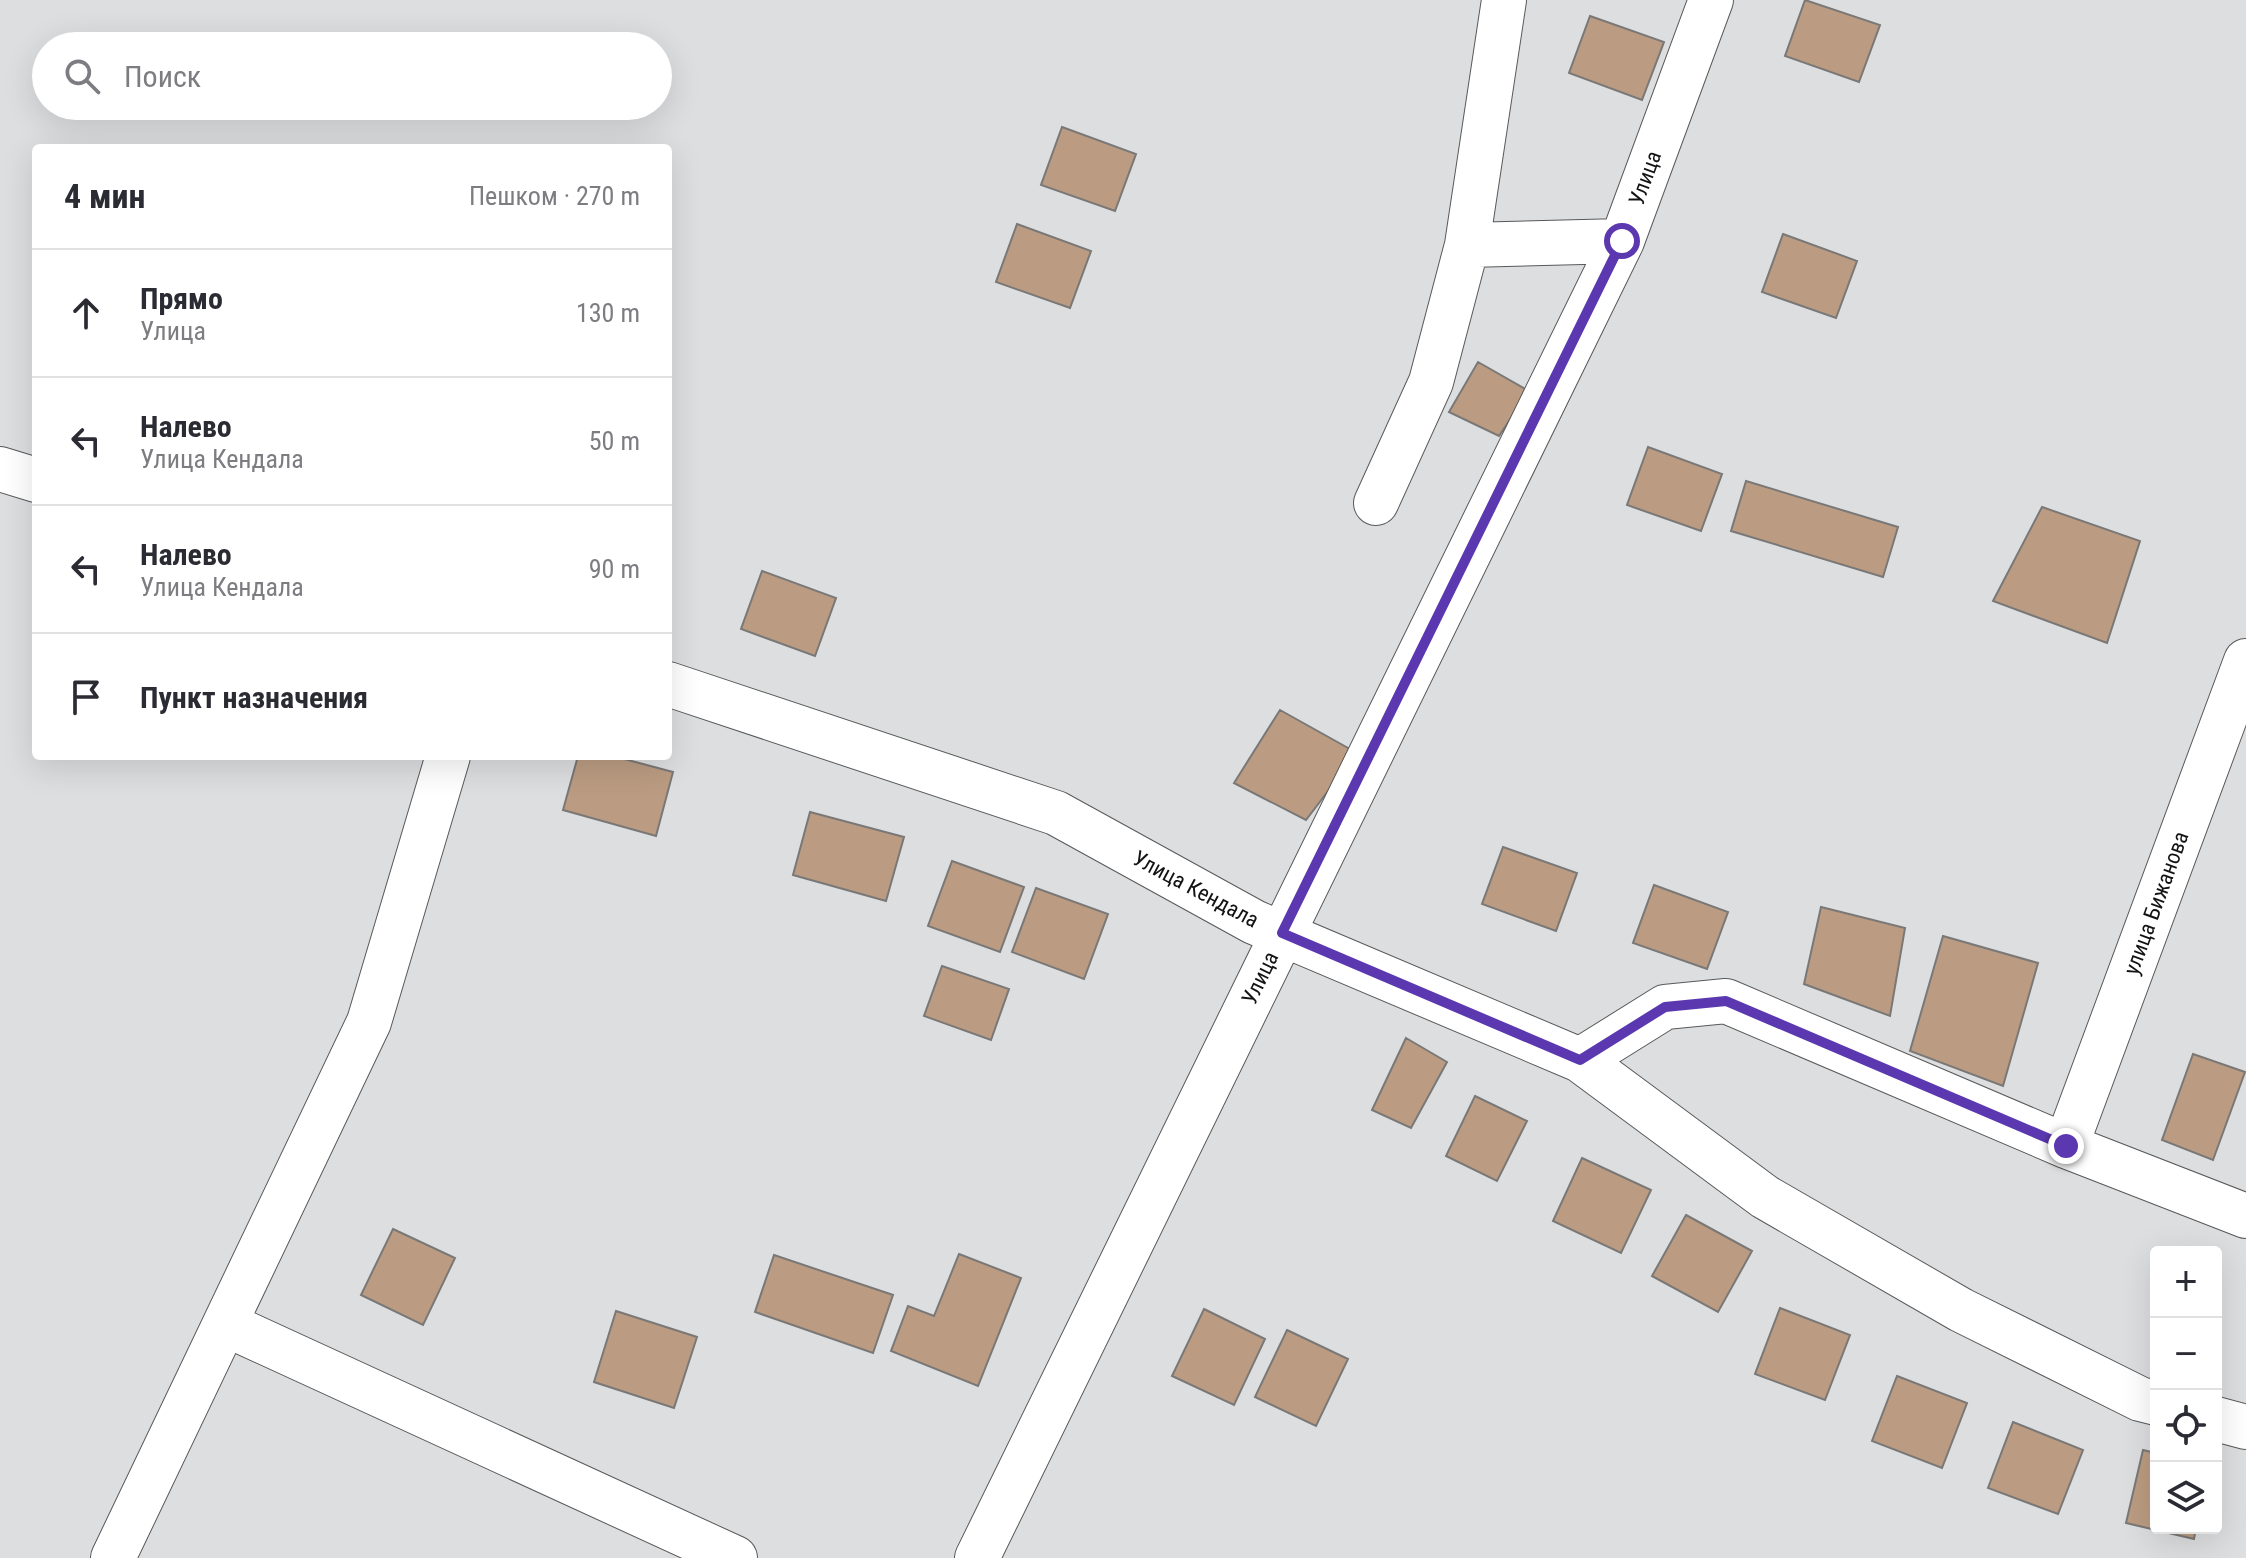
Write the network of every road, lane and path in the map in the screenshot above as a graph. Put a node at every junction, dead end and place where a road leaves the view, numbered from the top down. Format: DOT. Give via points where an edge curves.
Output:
graph roads {
  1 [pos="1504,0"];
  2 [pos="1711,0"];
  3 [pos="1622,241"];
  4 [pos="1467,245"];
  5 [pos="0,469"];
  6 [pos="32,479"];
  7 [pos="1376,503"];
  8 [pos="2246,661"];
  9 [pos="672,685"];
  10 [pos="447,760"];
  11 [pos="1282,933"];
  12 [pos="1580,1060"];
  13 [pos="2066,1146"];
  14 [pos="2246,1216"];
  15 [pos="225,1324"];
  16 [pos="2150,1402"];
  17 [pos="2222,1421"];
  18 [pos="2246,1427"];
  19 [pos="113,1558"];
  20 [pos="735,1558"];
  21 [pos="977,1558"];
  1 -- 4 [label="street"];
  2 -- 3 [label="street, Улица"];
  3 -- 4 [label="street"];
  3 -- 11 [label="street, Улица"];
  4 -- 7 [label="street" via="1431,382"];
  5 -- 6 [label="street"];
  8 -- 13 [label="street, улица Бижанова"];
  9 -- 11 [label="street, Улица Кендала" via="1056,813"];
  10 -- 15 [label="street" via="369,1022"];
  11 -- 12 [label="street, Улица Кендала"];
  11 -- 21 [label="street, Улица"];
  12 -- 13 [label="street" via="1665,1007 1726,1001"];
  12 -- 16 [label="street, Улица Кендала" via="1765,1197 1961,1310"];
  13 -- 14 [label="street"];
  15 -- 19 [label="street"];
  15 -- 20 [label="street"];
  17 -- 18 [label="street"];
}
